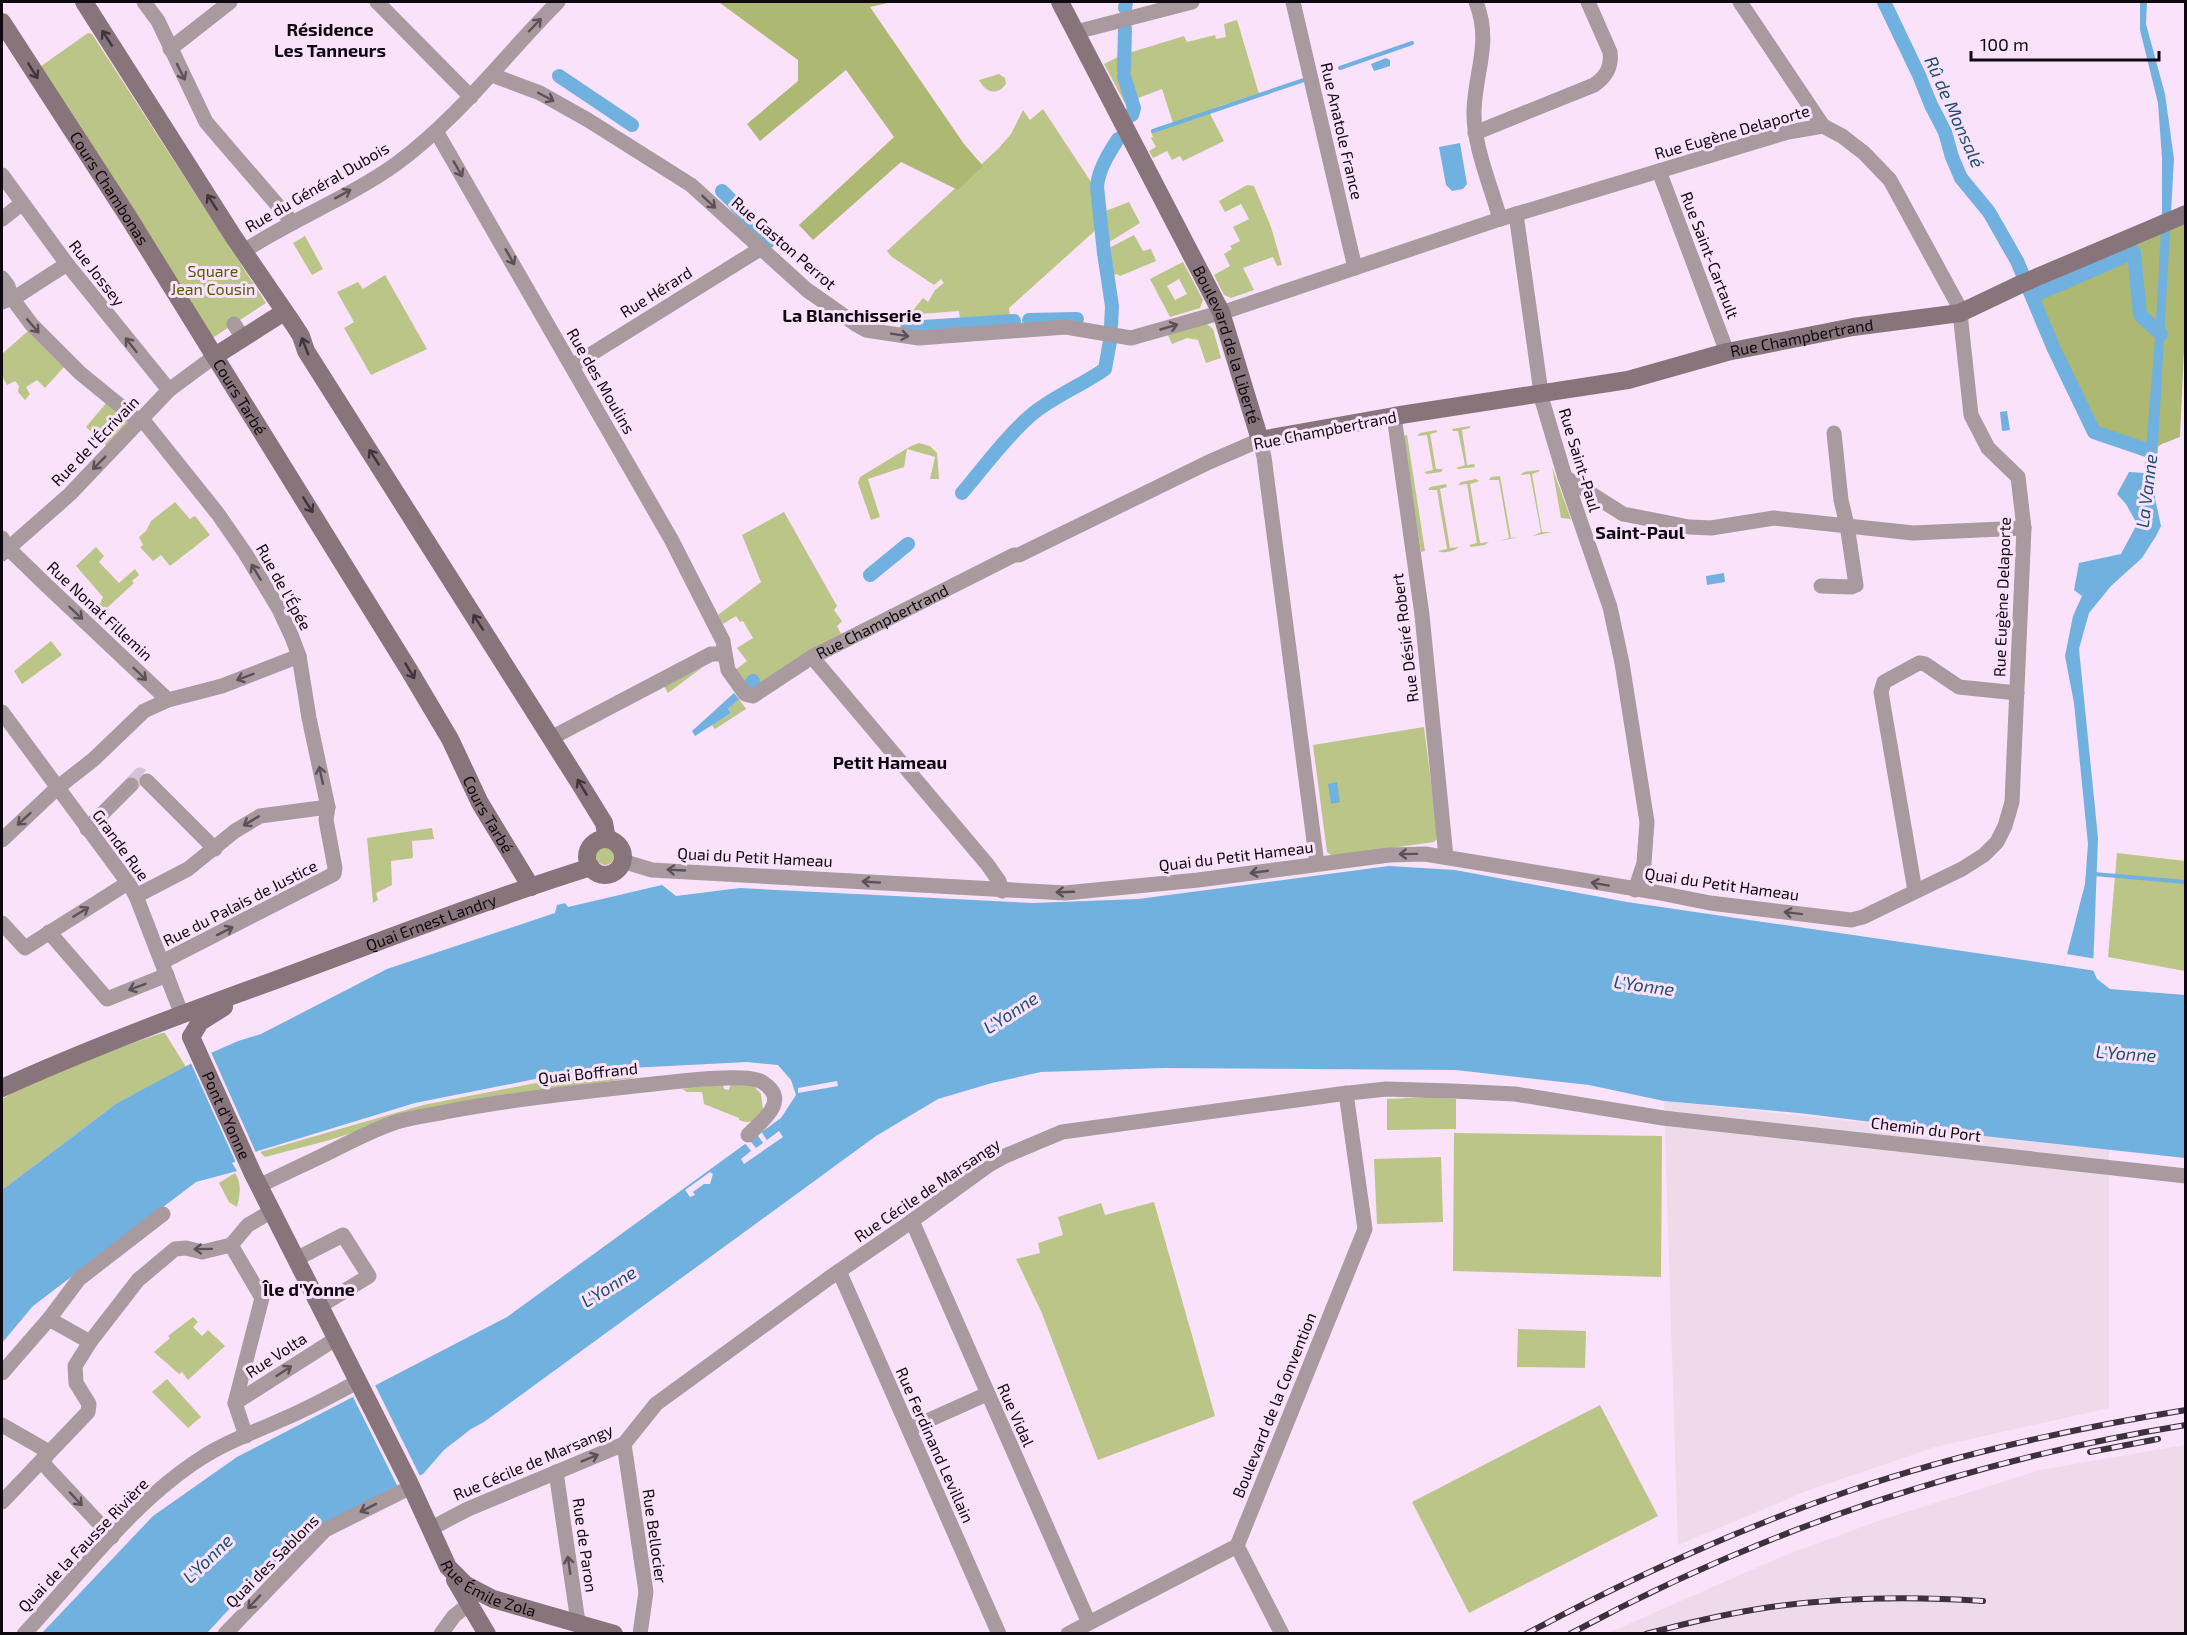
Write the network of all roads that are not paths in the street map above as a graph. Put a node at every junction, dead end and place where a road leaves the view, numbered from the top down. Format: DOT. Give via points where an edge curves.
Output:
graph roads {
  1 [pos="84,2"];
  2 [pos="144,2"];
  3 [pos="230,2"];
  4 [pos="377,2"];
  5 [pos="558,2"];
  6 [pos="1060,2"];
  7 [pos="1192,2"];
  8 [pos="1293,2"];
  9 [pos="1476,2"];
  10 [pos="1588,2"];
  11 [pos="1740,2"];
  12 [pos="2,22"];
  13 [pos="1076,32"];
  14 [pos="170,49"];
  15 [pos="492,75"];
  16 [pos="471,97"];
  17 [pos="1823,126"];
  18 [pos="436,131"];
  19 [pos="1475,133"];
  20 [pos="1659,171"];
  21 [pos="2,175"];
  22 [pos="21,204"];
  23 [pos="1516,214"];
  24 [pos="2181,216"];
  25 [pos="2,219"];
  26 [pos="1500,219"];
  27 [pos="292,222"];
  28 [pos="760,249"];
  29 [pos="244,251"];
  30 [pos="67,264"];
  31 [pos="1355,268"];
  32 [pos="2,278"];
  33 [pos="6,300"];
  34 [pos="284,312"];
  35 [pos="1221,312"];
  36 [pos="1960,313"];
  37 [pos="1727,352"];
  38 [pos="215,356"];
  39 [pos="572,366"];
  40 [pos="169,390"];
  41 [pos="1541,394"];
  42 [pos="1394,416"];
  43 [pos="140,422"];
  44 [pos="1834,433"];
  45 [pos="1260,440"];
  46 [pos="1564,477"];
  47 [pos="1847,525"];
  48 [pos="2024,528"];
  49 [pos="4,546"];
  50 [pos="1821,586"];
  51 [pos="725,654"];
  52 [pos="299,656"];
  53 [pos="812,657"];
  54 [pos="2017,693"];
  55 [pos="168,700"];
  56 [pos="2,712"];
  57 [pos="551,738"];
  58 [pos="147,781"];
  59 [pos="131,785"];
  60 [pos="57,788"];
  61 [pos="328,807"];
  62 [pos="87,830"];
  63 [pos="607,839"];
  64 [pos="2,840"];
  65 [pos="215,849"];
  66 [pos="1446,857"];
  67 [pos="622,861"];
  68 [pos="1317,864"];
  69 [pos="591,867"];
  70 [pos="334,874"];
  71 [pos="531,887"];
  72 [pos="132,890"];
  73 [pos="1635,890"];
  74 [pos="1002,891"];
  75 [pos="1915,891"];
  76 [pos="1851,920"];
  77 [pos="2,923"];
  78 [pos="49,932"];
  79 [pos="165,969"];
  80 [pos="273,981"];
  81 [pos="182,1015"];
  82 [pos="119,1039"];
  83 [pos="192,1040"];
  84 [pos="2,1088"];
  85 [pos="1346,1093"];
  86 [pos="1663,1118"];
  87 [pos="748,1135"];
  88 [pos="2186,1176"];
  89 [pos="259,1186"];
  90 [pos="272,1211"];
  91 [pos="163,1214"];
  92 [pos="912,1221"];
  93 [pos="231,1245"];
  94 [pos="296,1259"];
  95 [pos="839,1271"];
  96 [pos="320,1306"];
  97 [pos="49,1319"];
  98 [pos="337,1338"];
  99 [pos="90,1342"];
  100 [pos="2,1373"];
  101 [pos="362,1386"];
  102 [pos="987,1394"];
  103 [pos="235,1403"];
  104 [pos="2,1425"];
  105 [pos="909,1429"];
  106 [pos="246,1436"];
  107 [pos="624,1444"];
  108 [pos="44,1458"];
  109 [pos="556,1472"];
  110 [pos="410,1484"];
  111 [pos="2,1502"];
  112 [pos="430,1529"];
  113 [pos="112,1537"];
  114 [pos="1237,1545"];
  115 [pos="448,1567"];
  116 [pos="493,1599"];
  117 [pos="478,1619"];
  118 [pos="578,1622"];
  119 [pos="1089,1623"];
  120 [pos="24,1634"];
  121 [pos="225,1634"];
  122 [pos="441,1634"];
  123 [pos="614,1634"];
  124 [pos="640,1634"];
  125 [pos="999,1634"];
  126 [pos="1068,1634"];
  127 [pos="1282,1634"];
  29 -- 1 [label="main road, one-way"];
  2 -- 14 [label="street" via="158,21"];
  3 -- 14 [label="street"];
  4 -- 16 [label="street"];
  15 -- 5 [label="street, Rue du Général Dubois, one-way"];
  6 -- 13 [label="main road, Boulevard de la Liberté"];
  7 -- 13 [label="street"];
  8 -- 31 [label="street, Rue Anatole France"];
  9 -- 19 [label="street" via="1483,37"];
  10 -- 19 [label="street" via="1610,52 1606,75 1594,85"];
  11 -- 17 [label="street"];
  12 -- 38 [label="main road, Cours Chambonas, one-way"];
  13 -- 35 [label="main road, Boulevard de la Liberté"];
  14 -- 27 [label="street, one-way" via="206,122"];
  15 -- 16 [label="street, Rue du Général Dubois"];
  15 -- 28 [label="street, Rue Gaston Perrot, one-way" via="540,93 691,185"];
  16 -- 18 [label="street, Rue du Général Dubois"];
  17 -- 20 [label="street, Rue Eugène Delaporte" via="1788,132"];
  17 -- 36 [label="street, Rue Eugène Delaporte" via="1864,153 1890,180"];
  27 -- 18 [label="street, Rue du Général Dubois, one-way" via="378,176"];
  18 -- 39 [label="street, Rue des Moulins, one-way"];
  19 -- 26 [label="street"];
  20 -- 23 [label="street, Rue Eugène Delaporte"];
  20 -- 37 [label="street, Rue Saint-Cartault"];
  21 -- 22 [label="street, Rue Jossey"];
  22 -- 25 [label="street"];
  22 -- 30 [label="street, Rue Jossey"];
  23 -- 26 [label="street, Rue Eugène Delaporte"];
  23 -- 41 [label="street, Rue Saint-Paul"];
  24 -- 36 [label="main road, Rue Champbertrand"];
  26 -- 31 [label="street, Rue Eugène Delaporte"];
  27 -- 29 [label="street, Rue du Général Dubois"];
  28 -- 35 [label="street, Rue Gaston Perrot, one-way" via="807,290 866,330 919,338 1066,327 1131,338"];
  28 -- 39 [label="street, Rue Hérard"];
  29 -- 34 [label="main road"];
  30 -- 33 [label="street"];
  40 -- 30 [label="street, Rue Jossey, one-way"];
  31 -- 35 [label="street, Rue Eugène Delaporte"];
  32 -- 33 [label="street, Rue de l'Épée" via="8,286"];
  33 -- 43 [label="street, Rue de l'Épée, one-way" via="58,352"];
  34 -- 38 [label="main road, Cours Tarbé" via="238,331"];
  57 -- 34 [label="main road, one-way"];
  35 -- 45 [label="main road, Boulevard de la Liberté"];
  36 -- 37 [label="main road, Rue Champbertrand" via="1853,327"];
  36 -- 48 [label="street, Rue Eugène Delaporte" via="1971,415 1988,448 2018,477"];
  37 -- 41 [label="main road, Rue Champbertrand" via="1628,380"];
  38 -- 40 [label="street, Rue de l'Écrivain"];
  38 -- 71 [label="main road, Cours Tarbé, one-way" via="409,670 450,739 480,803"];
  39 -- 51 [label="street, Rue des Moulins" via="671,539 723,641"];
  40 -- 43 [label="street, Rue de l'Écrivain"];
  41 -- 42 [label="main road, Rue Champbertrand"];
  41 -- 46 [label="street, Rue Saint-Paul"];
  42 -- 45 [label="main road, Rue Champbertrand"];
  42 -- 66 [label="street, Rue Désiré Robert" via="1422,615"];
  43 -- 49 [label="street, Rue de l'Écrivain, one-way" via="70,494"];
  52 -- 43 [label="street, Rue de l'Épée, one-way" via="279,609 245,553 158,438"];
  44 -- 47 [label="street"];
  45 -- 53 [label="street, Rue Champbertrand" via="1014,555"];
  45 -- 68 [label="street, Boulevard de la Liberté"];
  46 -- 47 [label="street" via="1623,514 1689,528 1774,518"];
  46 -- 73 [label="street, Rue Saint-Paul" via="1610,608 1622,663 1647,822 1644,863"];
  47 -- 48 [label="street" via="1914,533"];
  47 -- 50 [label="street" via="1856,585"];
  48 -- 54 [label="street, Rue Eugène Delaporte"];
  49 -- 55 [label="street, Rue Nonat Fillemin, one-way"];
  51 -- 53 [label="street, Rue Champbertrand" via="728,670 743,691 753,696"];
  51 -- 57 [label="street" via="711,654"];
  52 -- 55 [label="street, one-way" via="222,686"];
  61 -- 52 [label="street, Rue de l'Épée, one-way"];
  53 -- 74 [label="street" via="987,864"];
  54 -- 75 [label="street, Rue Eugène Delaporte" via="2012,802 1997,842 1962,869"];
  54 -- 75 [label="street" via="1959,687 1919,663 1882,685"];
  55 -- 60 [label="street" via="144,711"];
  56 -- 60 [label="street, Grande Rue"];
  63 -- 57 [label="main road, one-way" via="604,824"];
  58 -- 65 [label="street"];
  59 -- 62 [label="street"];
  60 -- 62 [label="street, Grande Rue"];
  60 -- 64 [label="street, one-way"];
  61 -- 65 [label="street, one-way" via="260,816 234,831"];
  61 -- 70 [label="street, Rue de l'Épée" via="326,820"];
  62 -- 72 [label="street, Grande Rue"];
  63 -- 67 [label="main road" via="618,845"];
  63 -- 69 [label="main road" via="591,845 587,856"];
  65 -- 72 [label="street" via="188,869"];
  66 -- 68 [label="street, Quai du Petit Hameau, one-way" via="1389,855"];
  73 -- 66 [label="street, Quai du Petit Hameau, one-way"];
  67 -- 69 [label="main road, Quai Ernest Landry" via="616,870 605,874"];
  74 -- 67 [label="street, Quai du Petit Hameau, one-way" via="652,870"];
  68 -- 74 [label="street, Quai du Petit Hameau, one-way" via="1065,893"];
  69 -- 71 [label="main road, Quai Ernest Landry"];
  79 -- 70 [label="street, Rue du Palais de Justice, one-way"];
  71 -- 80 [label="main road, Quai Ernest Landry"];
  78 -- 72 [label="street, one-way" via="123,886"];
  72 -- 79 [label="street, Grande Rue"];
  76 -- 73 [label="street, Quai du Petit Hameau, one-way"];
  75 -- 76 [label="street, Rue Eugène Delaporte"];
  77 -- 78 [label="street" via="25,948"];
  79 -- 78 [label="street, Rue du Palais de Justice, one-way" via="107,999"];
  79 -- 81 [label="street, Grande Rue"];
  80 -- 81 [label="main road, Quai Ernest Landry"];
  80 -- 83 [label="main road, Quai Ernest Landry" via="210,1014 200,1022"];
  81 -- 82 [label="main road, Quai Ernest Landry"];
  82 -- 83 [label="main road" via="178,1031"];
  82 -- 84 [label="main road"];
  83 -- 89 [label="main road, Pont d'Yonne"];
  85 -- 86 [label="street, Rue Cécile de Marsangy" via="1386,1089 1515,1094"];
  85 -- 92 [label="street, Rue Cécile de Marsangy" via="1062,1132 989,1165"];
  85 -- 114 [label="street, Boulevard de la Convention" via="1365,1229"];
  86 -- 88 [label="street, Chemin du Port"];
  87 -- 89 [label="street, Quai Boffrand" via="771,1113 773,1093 763,1082 744,1077 684,1081 498,1102 401,1121 354,1139"];
  89 -- 90 [label="main road, Pont d'Yonne"];
  90 -- 93 [label="street" via="248,1225"];
  90 -- 94 [label="main road, Pont d'Yonne"];
  91 -- 97 [label="street" via="79,1279"];
  92 -- 95 [label="street, Rue Cécile de Marsangy"];
  92 -- 102 [label="street, Rue Vidal"];
  93 -- 99 [label="street, one-way" via="202,1252 175,1248 138,1280"];
  93 -- 103 [label="street" via="262,1298"];
  94 -- 96 [label="main road, Pont d'Yonne"];
  94 -- 96 [label="street" via="343,1235 369,1276"];
  95 -- 105 [label="street, Rue Ferdinand Levillain"];
  95 -- 107 [label="street, Rue Cécile de Marsangy" via="653,1406"];
  96 -- 98 [label="main road, Pont d'Yonne"];
  97 -- 99 [label="street"];
  97 -- 100 [label="street"];
  98 -- 101 [label="main road, Rue Émile Zola"];
  103 -- 98 [label="street, Rue Volta, one-way"];
  99 -- 108 [label="street" via="75,1366 76,1383 90,1408"];
  101 -- 106 [label="street, Quai de la Fausse Rivière"];
  101 -- 110 [label="main road, Rue Émile Zola"];
  102 -- 105 [label="street"];
  102 -- 119 [label="street, Rue Vidal"];
  103 -- 106 [label="street"];
  104 -- 108 [label="street" via="44,1449"];
  105 -- 125 [label="street, Rue Ferdinand Levillain"];
  106 -- 113 [label="street, Quai de la Fausse Rivière" via="201,1458 161,1489"];
  109 -- 107 [label="street, Rue Cécile de Marsangy, one-way"];
  107 -- 124 [label="street, Rue Bellocier" via="646,1592"];
  108 -- 111 [label="street"];
  108 -- 113 [label="street, one-way" via="50,1471"];
  109 -- 112 [label="street, Rue Cécile de Marsangy"];
  118 -- 109 [label="street, Rue de Paron, one-way"];
  110 -- 112 [label="main road, Rue Émile Zola"];
  110 -- 121 [label="street, Quai des Sablons, one-way" via="325,1530"];
  112 -- 115 [label="main road, Rue Émile Zola"];
  113 -- 120 [label="street, Quai de la Fausse Rivière"];
  114 -- 119 [label="street"];
  114 -- 127 [label="street"];
  115 -- 116 [label="main road, Rue Émile Zola" via="466,1585"];
  115 -- 117 [label="main road"];
  116 -- 117 [label="main road"];
  116 -- 118 [label="main road, Rue Émile Zola"];
  117 -- 122 [label="street" via="454,1616"];
  118 -- 123 [label="main road, Rue Émile Zola"];
  119 -- 126 [label="street"];
}
